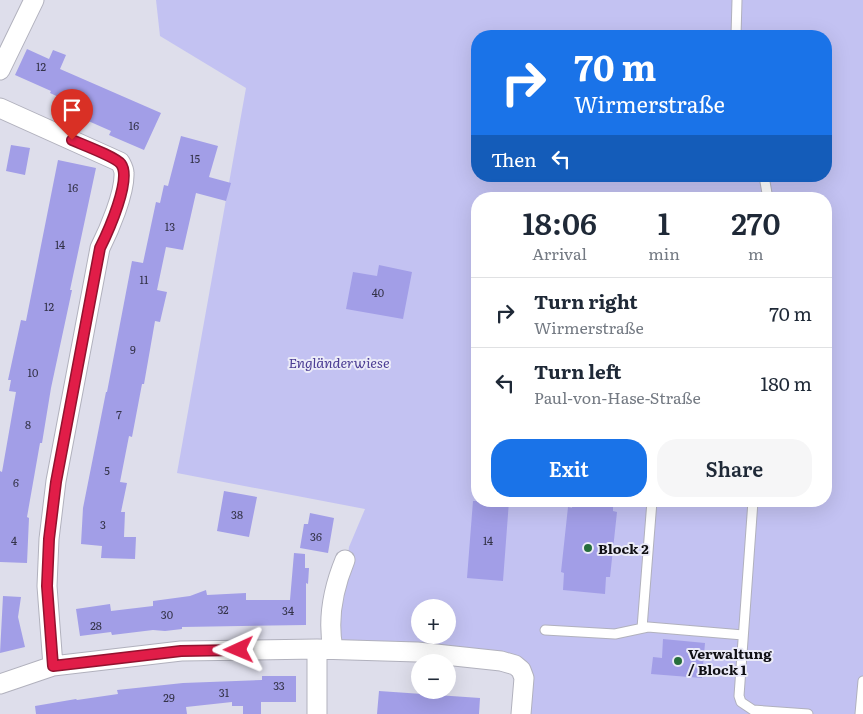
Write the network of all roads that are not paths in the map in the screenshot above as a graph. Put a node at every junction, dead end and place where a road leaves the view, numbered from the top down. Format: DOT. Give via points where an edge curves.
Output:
graph roads {
  1 [pos="34,0"];
  2 [pos="737,0"];
  3 [pos="736,30"];
  4 [pos="0,70"];
  5 [pos="0,108"];
  6 [pos="652,507"];
  7 [pos="754,507"];
  8 [pos="345,560"];
  9 [pos="642,628"];
  10 [pos="545,630"];
  11 [pos="743,635"];
  12 [pos="325,649"];
  13 [pos="53,666"];
  14 [pos="863,681"];
  15 [pos="0,684"];
  16 [pos="317,714"];
  17 [pos="521,714"];
  18 [pos="808,714"];
  19 [pos="860,714"];
  1 -- 4 [label="street"];
  2 -- 3 [label="lane"];
  5 -- 13 [label="street" via="120,162 124,170 112,223 100,248 56,482 47,586"];
  6 -- 9 [label="lane"];
  7 -- 11 [label="lane"];
  8 -- 12 [label="street" via="333,596 330,635"];
  9 -- 10 [label="lane" via="615,634"];
  9 -- 11 [label="lane"];
  11 -- 18 [label="lane" via="741,702 753,710"];
  12 -- 13 [label="street" via="181,651"];
  12 -- 16 [label="street"];
  12 -- 17 [label="street" via="417,652 515,665 524,678"];
  13 -- 15 [label="street"];
  14 -- 19 [label="lane"];
}
